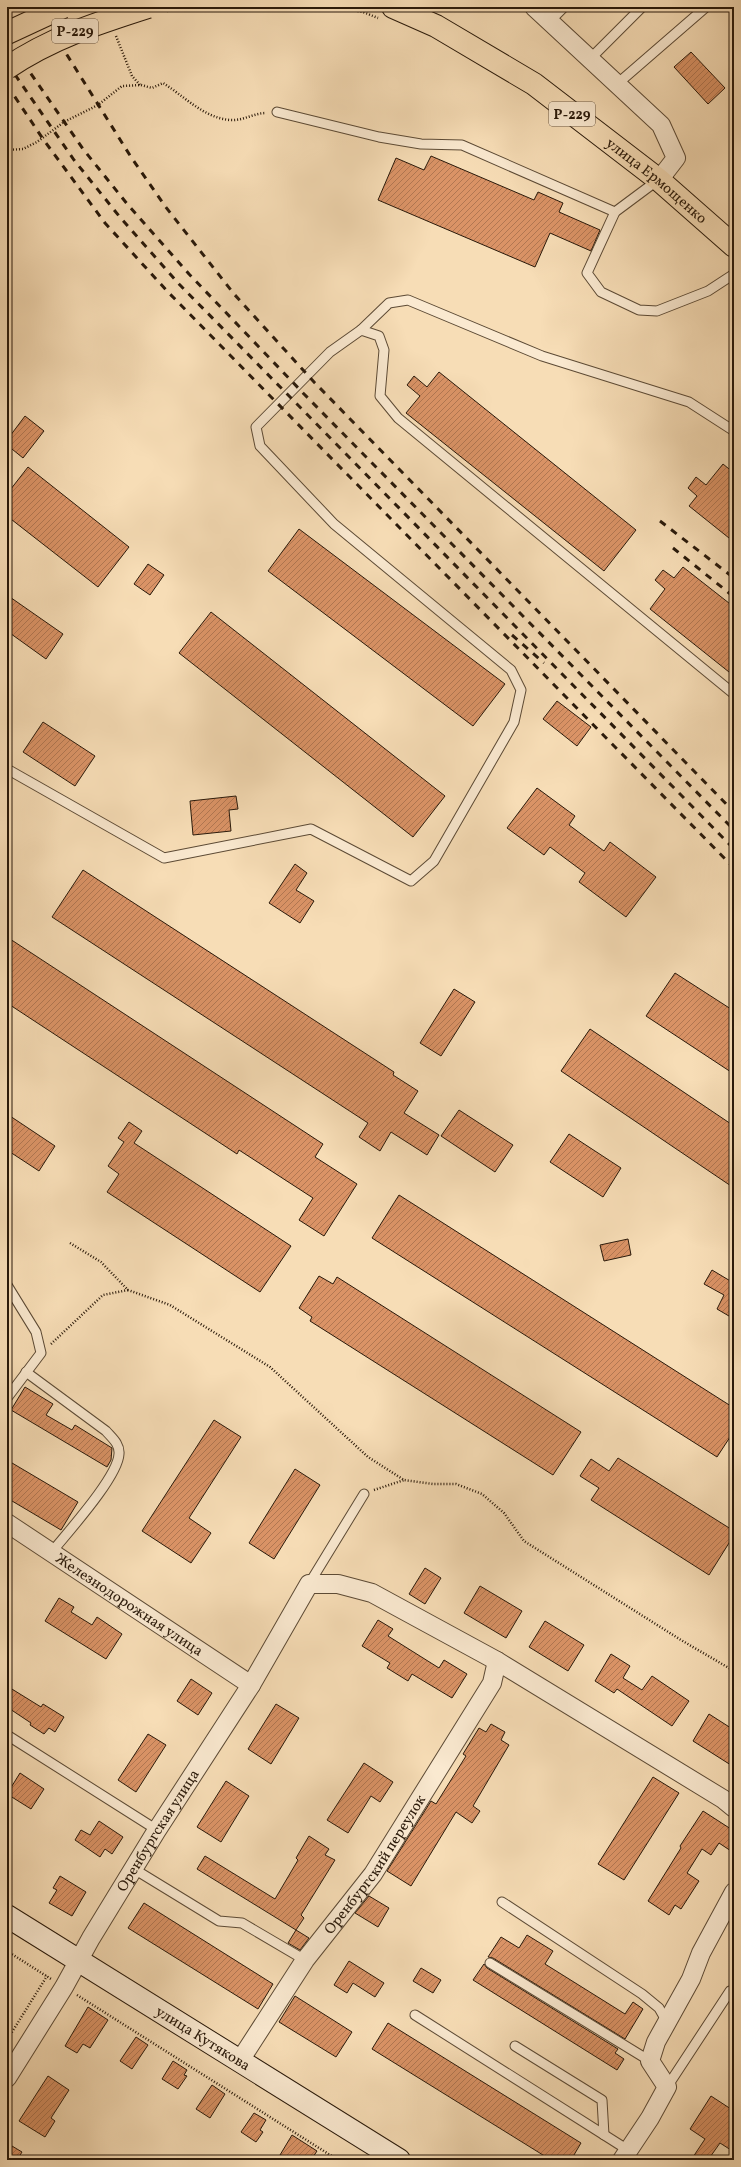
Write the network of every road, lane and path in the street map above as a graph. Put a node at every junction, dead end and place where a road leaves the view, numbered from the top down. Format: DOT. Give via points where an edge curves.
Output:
graph roads {
  1 [pos="63,7"];
  2 [pos="189,7"];
  3 [pos="337,7"];
  4 [pos="534,7"];
  5 [pos="564,7"];
  6 [pos="642,7"];
  7 [pos="706,7"];
  8 [pos="158,9"];
  9 [pos="388,14"];
  10 [pos="550,22"];
  11 [pos="114,29"];
  12 [pos="7,33"];
  13 [pos="589,60"];
  14 [pos="7,68"];
  15 [pos="141,85"];
  16 [pos="616,85"];
  17 [pos="277,112"];
  18 [pos="7,150"];
  19 [pos="659,180"];
  20 [pos="614,212"];
  21 [pos="734,246"];
  22 [pos="734,274"];
  23 [pos="361,330"];
  24 [pos="734,431"];
  25 [pos="734,694"];
  26 [pos="7,769"];
  27 [pos="70,1243"];
  28 [pos="7,1285"];
  29 [pos="128,1290"];
  30 [pos="41,1353"];
  31 [pos="26,1372"];
  32 [pos="7,1398"];
  33 [pos="404,1480"];
  34 [pos="364,1494"];
  35 [pos="7,1523"];
  36 [pos="51,1553"];
  37 [pos="309,1584"];
  38 [pos="497,1661"];
  39 [pos="734,1671"];
  40 [pos="251,1685"];
  41 [pos="7,1735"];
  42 [pos="734,1808"];
  43 [pos="157,1830"];
  44 [pos="134,1869"];
  45 [pos="734,1892"];
  46 [pos="502,1902"];
  47 [pos="7,1916"];
  48 [pos="7,1951"];
  49 [pos="305,1960"];
  50 [pos="80,1962"];
  51 [pos="490,1963"];
  52 [pos="47,1976"];
  53 [pos="64,1987"];
  54 [pos="730,1991"];
  55 [pos="415,2015"];
  56 [pos="667,2022"];
  57 [pos="7,2040"];
  58 [pos="516,2046"];
  59 [pos="650,2061"];
  60 [pos="240,2062"];
  61 [pos="7,2078"];
  62 [pos="667,2087"];
  63 [pos="604,2135"];
  64 [pos="625,2155"];
  65 [pos="338,2160"];
  66 [pos="399,2160"];
  1 -- 12 [label="highway, Р-229, bridge"];
  2 -- 8 [label="path"];
  3 -- 9 [label="path"];
  4 -- 10 [label="street"];
  5 -- 10 [label="lane"];
  6 -- 13 [label="lane"];
  7 -- 16 [label="lane"];
  8 -- 14 [label="highway, Р-229, bridge" via="83,28 27,55"];
  9 -- 19 [label="highway, улица Ермощенко / Р-229" via="436,26 534,84"];
  10 -- 13 [label="street"];
  11 -- 15 [label="path" via="132,76"];
  13 -- 16 [label="street"];
  15 -- 17 [label="path" via="152,88 163,83 214,117 246,119 259,113"];
  15 -- 18 [label="path" via="122,86 37,142 23,149"];
  16 -- 19 [label="street" via="661,125 676,158"];
  17 -- 20 [label="lane" via="379,137 421,144 462,145"];
  19 -- 20 [label="lane"];
  19 -- 21 [label="highway, улица Ермощенко / Р-229"];
  20 -- 22 [label="lane" via="587,273 601,292 639,310 657,311 708,291"];
  23 -- 24 [label="lane" via="389,303 408,300 542,356 688,402"];
  23 -- 25 [label="lane" via="379,336 384,350 380,396 398,418"];
  23 -- 26 [label="lane" via="330,352 256,427 260,446 334,524 511,670 521,690 514,722 434,861 411,881 311,829 164,858"];
  27 -- 29 [label="path" via="101,1262"];
  28 -- 30 [label="lane" via="36,1332"];
  29 -- 30 [label="path" via="103,1295"];
  29 -- 33 [label="path" via="170,1305 270,1367 368,1457"];
  30 -- 31 [label="lane"];
  31 -- 32 [label="lane"];
  31 -- 36 [label="lane" via="106,1431 117,1443 119,1455 108,1482"];
  33 -- 34 [label="path"];
  33 -- 39 [label="path" via="456,1484 482,1494 504,1513 524,1541"];
  34 -- 37 [label="lane"];
  35 -- 36 [label="street, Железнодорожная улица"];
  36 -- 40 [label="street, Железнодорожная улица"];
  37 -- 38 [label="street" via="338,1584 372,1593"];
  37 -- 40 [label="street, Оренбургская улица"];
  38 -- 42 [label="street"];
  38 -- 49 [label="street, Оренбургский переулок" via="492,1683 373,1874"];
  40 -- 43 [label="street, Оренбургская улица"];
  41 -- 43 [label="lane"];
  43 -- 44 [label="street, Оренбургская улица"];
  44 -- 49 [label="lane" via="219,1921 242,1923"];
  44 -- 50 [label="street, Оренбургская улица" via="91,1938"];
  45 -- 56 [label="street"];
  46 -- 56 [label="lane" via="642,1994 659,2008"];
  47 -- 50 [label="main road, улица Кутякова"];
  48 -- 52 [label="path"];
  49 -- 60 [label="street, Оренбургский переулок"];
  50 -- 53 [label="street, Оренбургская улица"];
  50 -- 60 [label="main road, улица Кутякова"];
  51 -- 59 [label="lane"];
  52 -- 53 [label="path"];
  52 -- 57 [label="path"];
  53 -- 61 [label="street, Оренбургская улица"];
  53 -- 65 [label="path"];
  54 -- 62 [label="lane"];
  55 -- 63 [label="lane"];
  56 -- 59 [label="street" via="656,2042"];
  58 -- 63 [label="lane" via="602,2100"];
  59 -- 62 [label="street"];
  60 -- 66 [label="main road, улица Кутякова"];
  62 -- 64 [label="street"];
  63 -- 64 [label="lane"];
}
